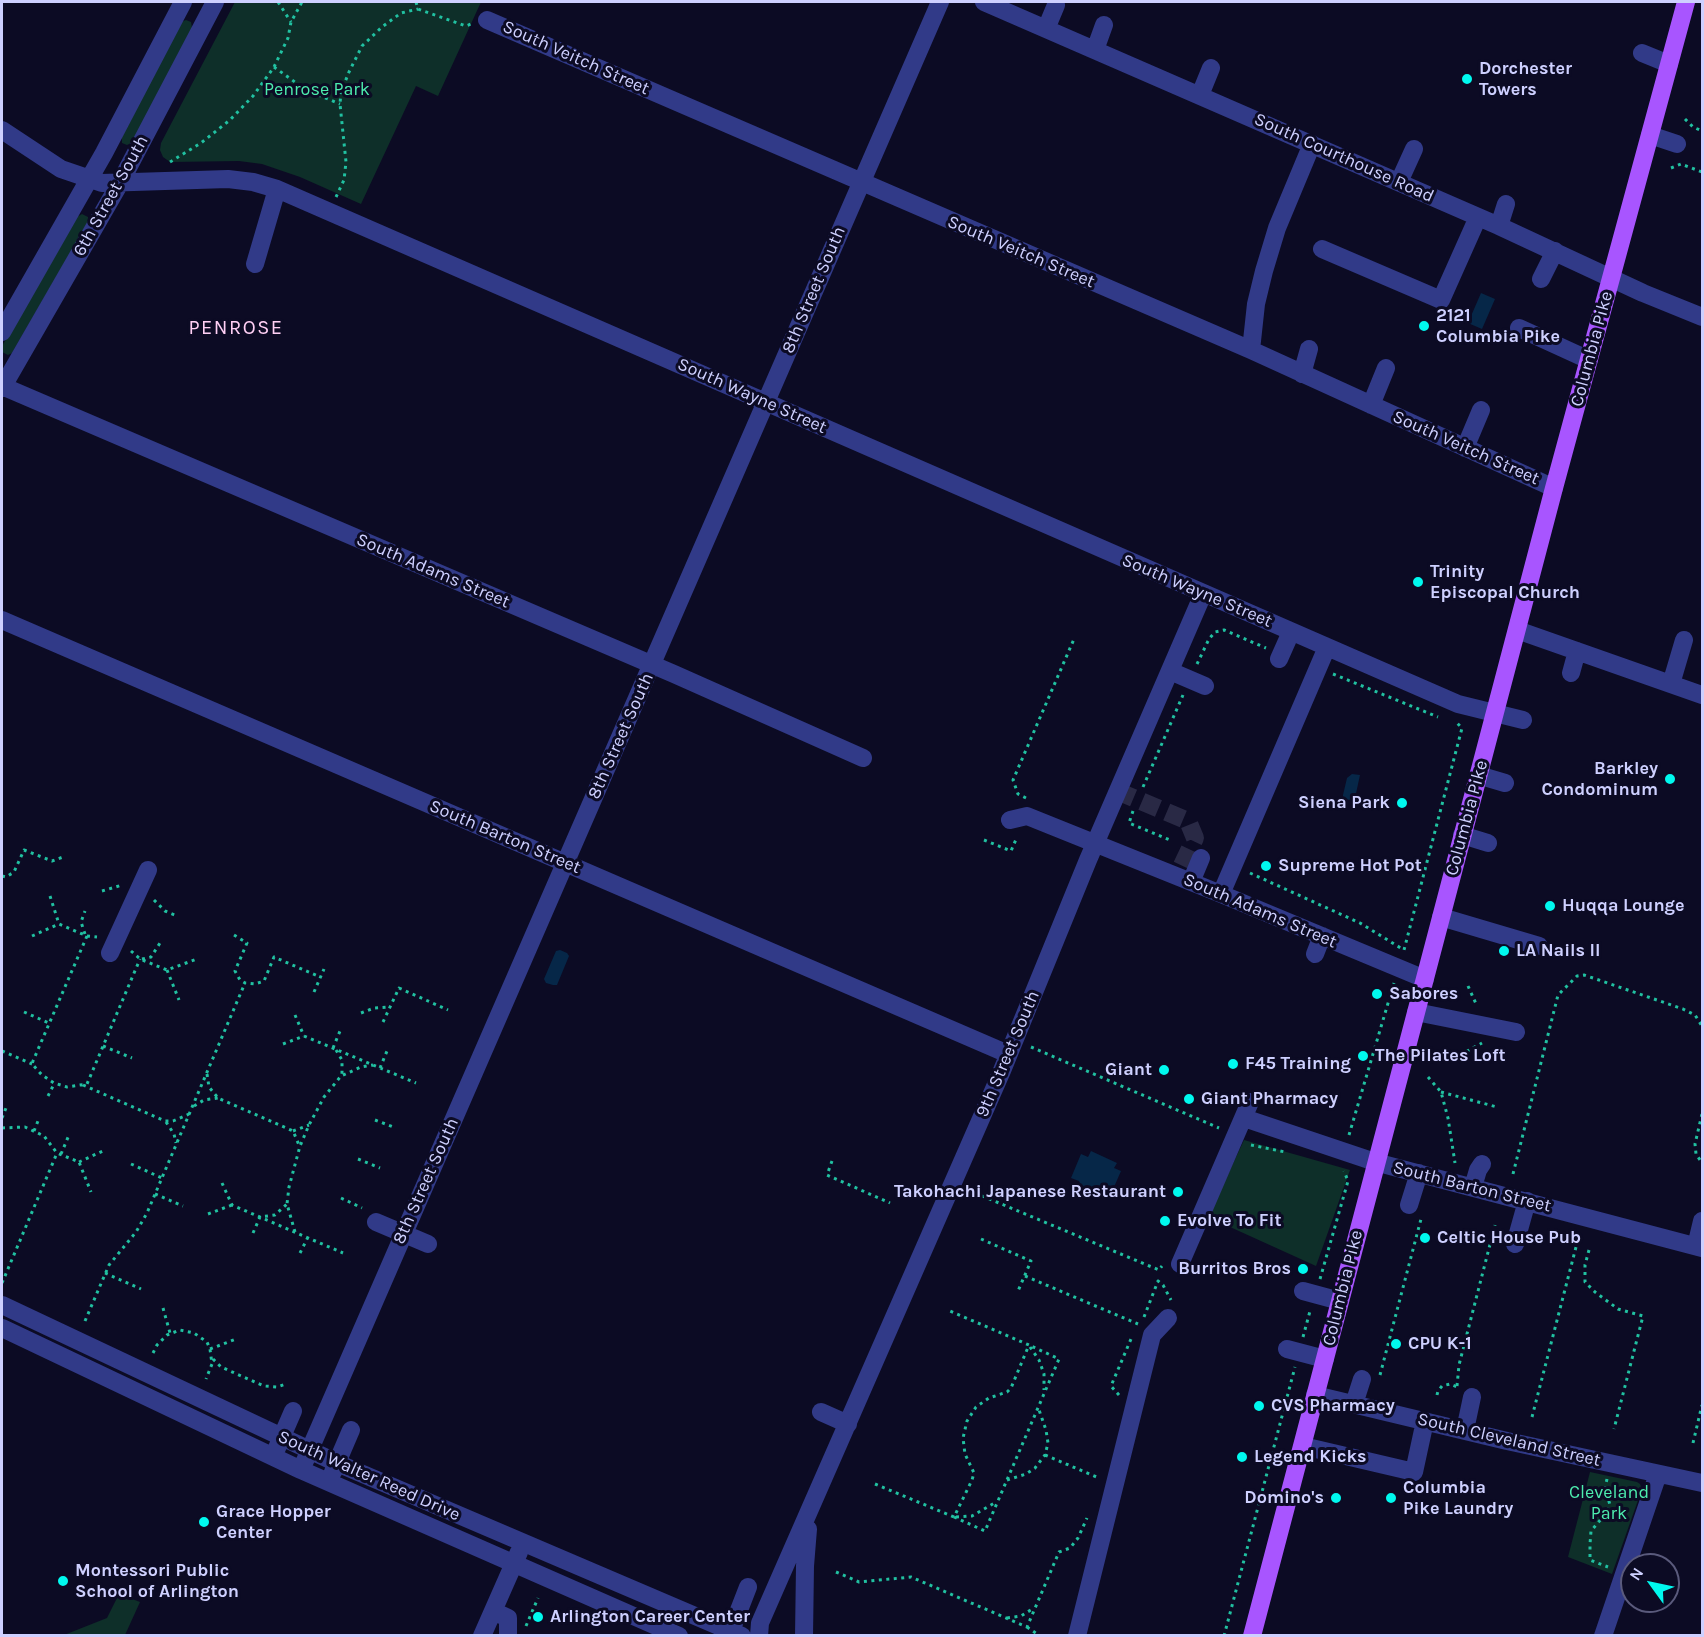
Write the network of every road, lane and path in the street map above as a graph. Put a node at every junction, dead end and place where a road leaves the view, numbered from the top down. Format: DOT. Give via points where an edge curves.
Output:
graph roads {
  1 [pos="183,2"];
  2 [pos="278,2"];
  3 [pos="302,2"];
  4 [pos="416,2"];
  5 [pos="940,2"];
  6 [pos="984,2"];
  7 [pos="1686,2"];
  8 [pos="210,3"];
  9 [pos="1056,5"];
  10 [pos="418,9"];
  11 [pos="487,20"];
  12 [pos="291,22"];
  13 [pos="1104,25"];
  14 [pos="1046,29"];
  15 [pos="1095,50"];
  16 [pos="1642,53"];
  17 [pos="1669,64"];
  18 [pos="274,67"];
  19 [pos="1211,68"];
  20 [pos="1200,95"];
  21 [pos="340,104"];
  22 [pos="1684,119"];
  23 [pos="1702,131"];
  24 [pos="3,135"];
  25 [pos="1650,135"];
  26 [pos="1312,144"];
  27 [pos="1677,144"];
  28 [pos="1414,149"];
  29 [pos="170,162"];
  30 [pos="1671,168"];
  31 [pos="1702,172"];
  32 [pos="90,179"];
  33 [pos="860,182"];
  34 [pos="1399,182"];
  35 [pos="120,183"];
  36 [pos="276,189"];
  37 [pos="1506,204"];
  38 [pos="329,211"];
  39 [pos="1478,217"];
  40 [pos="1499,226"];
  41 [pos="1322,249"];
  42 [pos="1555,251"];
  43 [pos="255,264"];
  44 [pos="1612,277"];
  45 [pos="1541,279"];
  46 [pos="1702,317"];
  47 [pos="1519,328"];
  48 [pos="2,332"];
  49 [pos="1309,349"];
  50 [pos="1251,350"];
  51 [pos="1589,360"];
  52 [pos="1386,368"];
  53 [pos="1302,374"];
  54 [pos="2,387"];
  55 [pos="766,402"];
  56 [pos="1371,405"];
  57 [pos="1481,410"];
  58 [pos="1465,448"];
  59 [pos="1554,488"];
  60 [pos="1203,594"];
  61 [pos="2,620"];
  62 [pos="1517,630"];
  63 [pos="1291,632"];
  64 [pos="1074,639"];
  65 [pos="1684,640"];
  66 [pos="1327,647"];
  67 [pos="1577,651"];
  68 [pos="1279,659"];
  69 [pos="652,664"];
  70 [pos="1170,671"];
  71 [pos="1326,671"];
  72 [pos="1571,674"];
  73 [pos="1671,684"];
  74 [pos="1205,686"];
  75 [pos="1702,695"];
  76 [pos="1495,712"];
  77 [pos="1441,718"];
  78 [pos="1448,720"];
  79 [pos="1523,720"];
  80 [pos="862,758"];
  81 [pos="1478,775"];
  82 [pos="1505,783"];
  83 [pos="1028,798"];
  84 [pos="1133,811"];
  85 [pos="1015,826"];
  86 [pos="1462,836"];
  87 [pos="984,840"];
  88 [pos="1170,840"];
  89 [pos="1095,842"];
  90 [pos="1488,843"];
  91 [pos="63,857"];
  92 [pos="1201,858"];
  93 [pos="565,863"];
  94 [pos="1241,869"];
  95 [pos="148,870"];
  96 [pos="2,876"];
  97 [pos="1191,882"];
  98 [pos="102,891"];
  99 [pos="137,892"];
  100 [pos="1221,894"];
  101 [pos="50,896"];
  102 [pos="86,911"];
  103 [pos="177,916"];
  104 [pos="1441,917"];
  105 [pos="59,924"];
  106 [pos="234,935"];
  107 [pos="32,936"];
  108 [pos="87,936"];
  109 [pos="1322,936"];
  110 [pos="160,943"];
  111 [pos="1539,946"];
  112 [pos="110,953"];
  113 [pos="1315,954"];
  114 [pos="140,959"];
  115 [pos="197,959"];
  116 [pos="324,969"];
  117 [pos="167,970"];
  118 [pos="320,977"];
  119 [pos="1425,979"];
  120 [pos="1395,980"];
  121 [pos="245,983"];
  122 [pos="314,992"];
  123 [pos="179,1000"];
  124 [pos="390,1007"];
  125 [pos="448,1010"];
  126 [pos="24,1012"];
  127 [pos="1416,1012"];
  128 [pos="361,1013"];
  129 [pos="295,1015"];
  130 [pos="383,1022"];
  131 [pos="49,1023"];
  132 [pos="1702,1026"];
  133 [pos="340,1031"];
  134 [pos="1516,1032"];
  135 [pos="304,1036"];
  136 [pos="283,1044"];
  137 [pos="103,1046"];
  138 [pos="1031,1047"];
  139 [pos="334,1048"];
  140 [pos="2,1051"];
  141 [pos="387,1052"];
  142 [pos="1008,1054"];
  143 [pos="132,1058"];
  144 [pos="33,1064"];
  145 [pos="373,1065"];
  146 [pos="380,1068"];
  147 [pos="207,1072"];
  148 [pos="341,1076"];
  149 [pos="1428,1077"];
  150 [pos="54,1083"];
  151 [pos="416,1083"];
  152 [pos="83,1086"];
  153 [pos="1441,1092"];
  154 [pos="48,1096"];
  155 [pos="218,1098"];
  156 [pos="193,1107"];
  157 [pos="1497,1107"];
  158 [pos="6,1108"];
  159 [pos="190,1113"];
  160 [pos="1702,1114"];
  161 [pos="2,1118"];
  162 [pos="375,1120"];
  163 [pos="38,1121"];
  164 [pos="165,1121"];
  165 [pos="309,1125"];
  166 [pos="396,1128"];
  167 [pos="2,1130"];
  168 [pos="34,1131"];
  169 [pos="293,1131"];
  170 [pos="1359,1134"];
  171 [pos="69,1135"];
  172 [pos="1240,1141"];
  173 [pos="176,1144"];
  174 [pos="300,1146"];
  175 [pos="105,1150"];
  176 [pos="1285,1152"];
  177 [pos="59,1154"];
  178 [pos="358,1159"];
  179 [pos="832,1161"];
  180 [pos="79,1162"];
  181 [pos="1375,1162"];
  182 [pos="1455,1163"];
  183 [pos="1702,1163"];
  184 [pos="131,1164"];
  185 [pos="1482,1164"];
  186 [pos="1341,1165"];
  187 [pos="380,1168"];
  188 [pos="1419,1173"];
  189 [pos="1513,1174"];
  190 [pos="162,1178"];
  191 [pos="222,1183"];
  192 [pos="1473,1187"];
  193 [pos="968,1190"];
  194 [pos="91,1192"];
  195 [pos="155,1194"];
  196 [pos="341,1198"];
  197 [pos="1527,1201"];
  198 [pos="890,1203"];
  199 [pos="286,1204"];
  200 [pos="232,1205"];
  201 [pos="183,1206"];
  202 [pos="362,1208"];
  203 [pos="1416,1210"];
  204 [pos="208,1214"];
  205 [pos="260,1217"];
  206 [pos="376,1221"];
  207 [pos="1702,1221"];
  208 [pos="1495,1225"];
  209 [pos="295,1232"];
  210 [pos="253,1233"];
  211 [pos="403,1233"];
  212 [pos="308,1237"];
  213 [pos="981,1239"];
  214 [pos="428,1244"];
  215 [pos="1515,1244"];
  216 [pos="1576,1246"];
  217 [pos="1699,1247"];
  218 [pos="1589,1250"];
  219 [pos="300,1253"];
  220 [pos="343,1253"];
  221 [pos="1173,1260"];
  222 [pos="105,1274"];
  223 [pos="1025,1276"];
  224 [pos="2,1283"];
  225 [pos="141,1289"];
  226 [pos="1018,1290"];
  227 [pos="1309,1293"];
  228 [pos="1340,1301"];
  229 [pos="2,1307"];
  230 [pos="163,1308"];
  231 [pos="1170,1310"];
  232 [pos="950,1311"];
  233 [pos="85,1321"];
  234 [pos="2,1328"];
  235 [pos="170,1333"];
  236 [pos="236,1339"];
  237 [pos="1029,1345"];
  238 [pos="210,1349"];
  239 [pos="1295,1351"];
  240 [pos="153,1353"];
  241 [pos="212,1358"];
  242 [pos="1325,1359"];
  243 [pos="206,1379"];
  244 [pos="1370,1381"];
  245 [pos="286,1384"];
  246 [pos="1044,1393"];
  247 [pos="1315,1395"];
  248 [pos="1437,1395"];
  249 [pos="1472,1397"];
  250 [pos="1354,1404"];
  251 [pos="1702,1405"];
  252 [pos="1038,1407"];
  253 [pos="293,1412"];
  254 [pos="821,1412"];
  255 [pos="1532,1417"];
  256 [pos="1425,1421"];
  257 [pos="848,1424"];
  258 [pos="1614,1429"];
  259 [pos="351,1430"];
  260 [pos="1464,1430"];
  261 [pos="282,1437"];
  262 [pos="1692,1443"];
  263 [pos="1303,1446"];
  264 [pos="310,1450"];
  265 [pos="1045,1455"];
  266 [pos="273,1457"];
  267 [pos="337,1463"];
  268 [pos="301,1470"];
  269 [pos="1658,1474"];
  270 [pos="1006,1480"];
  271 [pos="1103,1480"];
  272 [pos="328,1482"];
  273 [pos="1702,1483"];
  274 [pos="875,1484"];
  275 [pos="1605,1488"];
  276 [pos="997,1502"];
  277 [pos="1090,1509"];
  278 [pos="810,1512"];
  279 [pos="954,1517"];
  280 [pos="523,1543"];
  281 [pos="1590,1560"];
  282 [pos="515,1564"];
  283 [pos="836,1572"];
  284 [pos="748,1587"];
  285 [pos="538,1598"];
  286 [pos="1035,1607"];
  287 [pos="494,1611"];
  288 [pos="1006,1618"];
  289 [pos="1027,1628"];
  290 [pos="516,1633"];
  291 [pos="734,1634"];
  292 [pos="482,1635"];
  293 [pos="679,1635"];
  294 [pos="759,1635"];
  295 [pos="804,1635"];
  296 [pos="1040,1635"];
  297 [pos="1077,1635"];
  298 [pos="1224,1635"];
  299 [pos="1252,1635"];
  300 [pos="1603,1635"];
  1 -- 32 [label="street, 6th Street South"];
  2 -- 12 [label="path"];
  3 -- 12 [label="path"];
  4 -- 10 [label="path"];
  5 -- 33 [label="street, 8th Street South"];
  6 -- 14 [label="street, South Courthouse Road"];
  7 -- 17 [label="main road, Columbia Pike"];
  8 -- 35 [label="street, 6th Street South"];
  9 -- 14 [label="street"];
  10 -- 11 [label="path" via="466,26"];
  10 -- 21 [label="path" via="401,13 362,46 341,92"];
  11 -- 33 [label="street, South Veitch Street"];
  12 -- 18 [label="path"];
  13 -- 15 [label="street"];
  14 -- 15 [label="street, South Courthouse Road"];
  15 -- 20 [label="street, South Courthouse Road"];
  16 -- 17 [label="street"];
  17 -- 25 [label="main road, Columbia Pike"];
  18 -- 21 [label="path" via="306,90"];
  18 -- 29 [label="path" via="230,120"];
  19 -- 20 [label="street"];
  20 -- 26 [label="street, South Courthouse Road"];
  21 -- 38 [label="path" via="346,162 344,180"];
  22 -- 23 [label="path"];
  24 -- 32 [label="street, South Wayne Street" via="61,169"];
  25 -- 27 [label="street"];
  25 -- 44 [label="main road, Columbia Pike"];
  26 -- 34 [label="street, South Courthouse Road"];
  26 -- 50 [label="street" via="1264,270"];
  28 -- 34 [label="street"];
  30 -- 31 [label="path" via="1681,164"];
  32 -- 35 [label="street, South Wayne Street"];
  32 -- 48 [label="street, 6th Street South"];
  33 -- 50 [label="street, South Veitch Street"];
  33 -- 55 [label="street, 8th Street South"];
  34 -- 39 [label="street, South Courthouse Road"];
  35 -- 36 [label="street, South Wayne Street" via="228,179"];
  35 -- 54 [label="street, 6th Street South"];
  36 -- 38 [label="street, South Wayne Street"];
  36 -- 43 [label="street"];
  37 -- 40 [label="street"];
  38 -- 55 [label="street, South Wayne Street"];
  39 -- 40 [label="street, South Courthouse Road"];
  39 -- 41 [label="street" via="1441,300"];
  40 -- 42 [label="street, South Courthouse Road"];
  42 -- 44 [label="street, South Courthouse Road"];
  42 -- 45 [label="street"];
  44 -- 46 [label="street, South Courthouse Road"];
  44 -- 51 [label="main road, Columbia Pike"];
  47 -- 51 [label="street"];
  49 -- 53 [label="street"];
  50 -- 53 [label="street, South Veitch Street"];
  51 -- 59 [label="main road, Columbia Pike"];
  52 -- 56 [label="street"];
  53 -- 56 [label="street, South Veitch Street"];
  54 -- 69 [label="street, South Adams Street"];
  55 -- 60 [label="street, South Wayne Street"];
  55 -- 69 [label="street, 8th Street South"];
  56 -- 58 [label="street, South Veitch Street"];
  57 -- 58 [label="street"];
  58 -- 59 [label="street, South Veitch Street"];
  59 -- 62 [label="main road, Columbia Pike"];
  60 -- 63 [label="street, South Wayne Street"];
  60 -- 70 [label="street, 9th Street South"];
  61 -- 93 [label="street, South Barton Street"];
  62 -- 67 [label="street"];
  62 -- 76 [label="main road, Columbia Pike"];
  63 -- 66 [label="street, South Wayne Street"];
  63 -- 68 [label="street"];
  64 -- 83 [label="path" via="1013,780 1018,794"];
  65 -- 73 [label="street"];
  66 -- 76 [label="street, South Wayne Street" via="1467,707"];
  66 -- 100 [label="street"];
  67 -- 72 [label="street"];
  67 -- 73 [label="street"];
  69 -- 80 [label="street, South Adams Street"];
  69 -- 93 [label="street, 8th Street South"];
  70 -- 74 [label="street"];
  70 -- 89 [label="street, 9th Street South"];
  71 -- 77 [label="path"];
  73 -- 75 [label="street"];
  76 -- 79 [label="street, South Wayne Street"];
  76 -- 81 [label="main road, Columbia Pike"];
  78 -- 94 [label="path" via="1462,728 1404,950 1360,923"];
  81 -- 82 [label="street"];
  81 -- 86 [label="main road, Columbia Pike"];
  84 -- 88 [label="path" via="1129,823"];
  85 -- 87 [label="path" via="1011,851"];
  85 -- 89 [label="street, South Adams Street" via="1027,816"];
  86 -- 90 [label="street"];
  86 -- 104 [label="main road, Columbia Pike"];
  89 -- 97 [label="street, South Adams Street"];
  89 -- 142 [label="street, 9th Street South"];
  91 -- 96 [label="path" via="52,861 24,850 14,872"];
  92 -- 97 [label="street"];
  93 -- 142 [label="street, South Barton Street"];
  93 -- 211 [label="street, 8th Street South"];
  95 -- 99 [label="street"];
  97 -- 100 [label="street, South Adams Street"];
  98 -- 99 [label="path"];
  99 -- 103 [label="path"];
  99 -- 112 [label="street"];
  100 -- 109 [label="street, South Adams Street"];
  101 -- 105 [label="path"];
  102 -- 108 [label="path" via="81,922"];
  104 -- 111 [label="street"];
  104 -- 119 [label="main road, Columbia Pike"];
  105 -- 107 [label="path"];
  105 -- 108 [label="path"];
  106 -- 121 [label="path" via="247,943 235,971"];
  108 -- 131 [label="path"];
  109 -- 113 [label="street"];
  109 -- 119 [label="street, South Adams Street"];
  110 -- 114 [label="path" via="151,957"];
  114 -- 117 [label="path"];
  114 -- 137 [label="path"];
  115 -- 117 [label="path"];
  116 -- 118 [label="path"];
  117 -- 123 [label="path"];
  118 -- 121 [label="path" via="274,957 264,981"];
  118 -- 122 [label="path"];
  119 -- 127 [label="main road, Columbia Pike"];
  120 -- 170 [label="path" via="1348,1139"];
  121 -- 147 [label="path"];
  124 -- 125 [label="path" via="399,988"];
  124 -- 128 [label="path"];
  124 -- 130 [label="path"];
  126 -- 131 [label="path"];
  127 -- 134 [label="street"];
  127 -- 181 [label="main road, Columbia Pike"];
  129 -- 135 [label="path"];
  131 -- 144 [label="path"];
  132 -- 189 [label="path" via="1695,1015 1683,1009 1584,975 1577,976 1558,995"];
  133 -- 139 [label="path"];
  135 -- 136 [label="path"];
  135 -- 139 [label="path"];
  137 -- 143 [label="path"];
  137 -- 152 [label="path"];
  138 -- 172 [label="path"];
  139 -- 145 [label="path"];
  139 -- 148 [label="path" via="342,1060"];
  140 -- 144 [label="path"];
  141 -- 146 [label="path"];
  142 -- 257 [label="street, 9th Street South"];
  144 -- 150 [label="path"];
  145 -- 146 [label="path"];
  145 -- 148 [label="path"];
  146 -- 151 [label="path"];
  147 -- 155 [label="path" via="209,1087"];
  147 -- 156 [label="path"];
  148 -- 165 [label="path"];
  149 -- 153 [label="path"];
  150 -- 152 [label="path"];
  150 -- 154 [label="path"];
  152 -- 164 [label="path"];
  153 -- 157 [label="path"];
  153 -- 182 [label="path"];
  155 -- 156 [label="path"];
  155 -- 169 [label="path"];
  156 -- 159 [label="path"];
  158 -- 161 [label="path"];
  159 -- 164 [label="path"];
  159 -- 173 [label="path"];
  160 -- 183 [label="path" via="1695,1144"];
  162 -- 166 [label="path"];
  163 -- 168 [label="path"];
  164 -- 173 [label="path"];
  165 -- 169 [label="path"];
  165 -- 174 [label="path"];
  167 -- 168 [label="path" via="25,1127"];
  168 -- 177 [label="path" via="44,1136"];
  169 -- 174 [label="path"];
  171 -- 177 [label="path"];
  172 -- 176 [label="path"];
  172 -- 181 [label="street, South Barton Street" via="1247,1110"];
  172 -- 221 [label="street"];
  173 -- 190 [label="path"];
  174 -- 199 [label="path"];
  175 -- 180 [label="path"];
  177 -- 180 [label="path"];
  177 -- 224 [label="path"];
  178 -- 187 [label="path"];
  179 -- 198 [label="path" via="827,1175"];
  180 -- 194 [label="path"];
  181 -- 188 [label="street, South Barton Street"];
  181 -- 228 [label="main road, Columbia Pike"];
  184 -- 190 [label="path"];
  185 -- 192 [label="street"];
  186 -- 227 [label="path" via="1348,1181"];
  188 -- 192 [label="street, South Barton Street"];
  188 -- 203 [label="street"];
  190 -- 195 [label="path"];
  191 -- 200 [label="path"];
  192 -- 197 [label="street, South Barton Street"];
  193 -- 221 [label="path" via="1159,1270"];
  195 -- 201 [label="path"];
  195 -- 222 [label="path" via="142,1222"];
  196 -- 202 [label="path"];
  197 -- 215 [label="street"];
  197 -- 217 [label="street, South Barton Street"];
  199 -- 205 [label="path" via="275,1215"];
  199 -- 209 [label="path"];
  200 -- 204 [label="path"];
  200 -- 205 [label="path"];
  203 -- 244 [label="path"];
  205 -- 209 [label="path"];
  205 -- 210 [label="path"];
  206 -- 211 [label="street"];
  207 -- 217 [label="street"];
  208 -- 248 [label="path" via="1459,1365 1457,1387 1442,1386"];
  209 -- 212 [label="path"];
  211 -- 214 [label="street"];
  211 -- 264 [label="street, 8th Street South"];
  212 -- 219 [label="path"];
  212 -- 220 [label="path"];
  213 -- 223 [label="path" via="1031,1261"];
  216 -- 255 [label="path"];
  218 -- 258 [label="path" via="1585,1282 1618,1309 1643,1316"];
  222 -- 225 [label="path"];
  222 -- 233 [label="path"];
  223 -- 226 [label="path"];
  223 -- 231 [label="path" via="1138,1324 1158,1281 1163,1285"];
  227 -- 228 [label="street"];
  227 -- 239 [label="path"];
  228 -- 242 [label="main road, Columbia Pike"];
  229 -- 261 [label="street, South Walter Reed Drive"];
  230 -- 235 [label="path"];
  231 -- 297 [label="street" via="1152,1335"];
  232 -- 237 [label="path"];
  234 -- 266 [label="street, South Walter Reed Drive"];
  235 -- 238 [label="path" via="194,1333"];
  235 -- 240 [label="path"];
  236 -- 238 [label="path"];
  237 -- 246 [label="path" via="1044,1374"];
  237 -- 246 [label="path" via="1059,1359"];
  237 -- 279 [label="path" via="1011,1388 976,1407 967,1421 965,1454 974,1473"];
  238 -- 241 [label="path"];
  239 -- 242 [label="street"];
  239 -- 298 [label="path"];
  241 -- 243 [label="path"];
  241 -- 245 [label="path" via="221,1367 264,1386 277,1388"];
  242 -- 247 [label="main road, Columbia Pike"];
  244 -- 250 [label="street"];
  246 -- 252 [label="path"];
  247 -- 250 [label="street, South Cleveland Street"];
  247 -- 263 [label="main road, Columbia Pike"];
  249 -- 260 [label="street"];
  250 -- 256 [label="street, South Cleveland Street"];
  251 -- 262 [label="path"];
  252 -- 265 [label="path" via="1048,1443"];
  252 -- 270 [label="path"];
  253 -- 261 [label="street"];
  254 -- 257 [label="street"];
  256 -- 260 [label="street, South Cleveland Street"];
  256 -- 263 [label="street" via="1414,1472"];
  257 -- 278 [label="street, 9th Street South"];
  259 -- 267 [label="street"];
  260 -- 269 [label="street, South Cleveland Street"];
  261 -- 264 [label="street, South Walter Reed Drive"];
  261 -- 266 [label="street"];
  263 -- 299 [label="main road, Columbia Pike"];
  264 -- 267 [label="street, South Walter Reed Drive"];
  264 -- 268 [label="street, 8th Street South"];
  265 -- 270 [label="path" via="1026,1474"];
  265 -- 271 [label="path"];
  266 -- 268 [label="street, South Walter Reed Drive"];
  267 -- 272 [label="street"];
  267 -- 280 [label="street, South Walter Reed Drive"];
  268 -- 272 [label="street, South Walter Reed Drive"];
  269 -- 273 [label="street, South Cleveland Street"];
  269 -- 300 [label="street"];
  270 -- 276 [label="path"];
  272 -- 282 [label="street, South Walter Reed Drive"];
  274 -- 279 [label="path"];
  275 -- 281 [label="path" via="1610,1505 1591,1531"];
  276 -- 279 [label="path" via="972,1516"];
  276 -- 279 [label="path" via="985,1531"];
  277 -- 286 [label="path" via="1078,1538 1070,1548 1059,1552"];
  278 -- 294 [label="street, 9th Street South" via="760,1623"];
  278 -- 295 [label="street, 9th Street South"];
  280 -- 282 [label="street"];
  280 -- 291 [label="street, South Walter Reed Drive"];
  282 -- 287 [label="street"];
  282 -- 293 [label="street, South Walter Reed Drive"];
  283 -- 288 [label="path" via="859,1582 911,1577"];
  284 -- 291 [label="street"];
  285 -- 290 [label="path"];
  286 -- 288 [label="path" via="1021,1616"];
  286 -- 289 [label="path"];
  287 -- 290 [label="street" via="508,1618"];
  287 -- 292 [label="street"];
  288 -- 289 [label="path"];
  289 -- 296 [label="path"];
}
